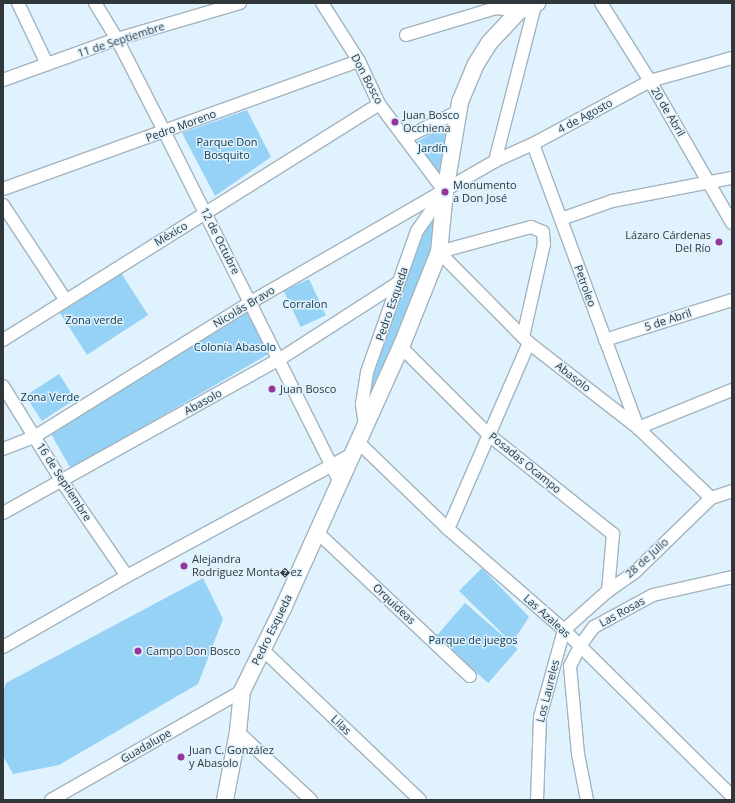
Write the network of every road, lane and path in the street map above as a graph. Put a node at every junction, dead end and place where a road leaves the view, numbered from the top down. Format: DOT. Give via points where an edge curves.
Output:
graph roads {
  1 [pos="18,3"];
  2 [pos="95,3"];
  3 [pos="240,3"];
  4 [pos="322,3"];
  5 [pos="601,3"];
  6 [pos="536,4"];
  7 [pos="216,6"];
  8 [pos="519,11"];
  9 [pos="406,35"];
  10 [pos="117,39"];
  11 [pos="732,58"];
  12 [pos="359,61"];
  13 [pos="48,64"];
  14 [pos="3,80"];
  15 [pos="650,81"];
  16 [pos="379,104"];
  17 [pos="459,111"];
  18 [pos="166,133"];
  19 [pos="405,138"];
  20 [pos="533,144"];
  21 [pos="495,161"];
  22 [pos="732,178"];
  23 [pos="710,183"];
  24 [pos="3,189"];
  25 [pos="445,192"];
  26 [pos="3,205"];
  27 [pos="206,213"];
  28 [pos="561,219"];
  29 [pos="732,224"];
  30 [pos="439,252"];
  31 [pos="398,283"];
  32 [pos="65,299"];
  33 [pos="732,300"];
  34 [pos="251,302"];
  35 [pos="3,340"];
  36 [pos="526,340"];
  37 [pos="605,340"];
  38 [pos="401,347"];
  39 [pos="280,359"];
  40 [pos="3,386"];
  41 [pos="732,390"];
  42 [pos="365,424"];
  43 [pos="638,428"];
  44 [pos="489,435"];
  45 [pos="34,437"];
  46 [pos="357,441"];
  47 [pos="3,449"];
  48 [pos="351,455"];
  49 [pos="332,466"];
  50 [pos="61,480"];
  51 [pos="340,482"];
  52 [pos="732,491"];
  53 [pos="711,498"];
  54 [pos="3,513"];
  55 [pos="448,529"];
  56 [pos="317,532"];
  57 [pos="127,576"];
  58 [pos="732,577"];
  59 [pos="608,591"];
  60 [pos="564,630"];
  61 [pos="580,646"];
  62 [pos="3,647"];
  63 [pos="263,650"];
  64 [pos="470,676"];
  65 [pos="242,691"];
  66 [pos="238,732"];
  67 [pos="228,777"];
  68 [pos="732,796"];
  69 [pos="50,800"];
  70 [pos="215,800"];
  71 [pos="225,800"];
  72 [pos="311,800"];
  73 [pos="420,800"];
  74 [pos="537,800"];
  75 [pos="586,800"];
  1 -- 13 [label="street"];
  2 -- 10 [label="street, 12 de Octubre"];
  3 -- 7 [label="street, 11 de Septiembre"];
  4 -- 12 [label="street, Don Bosco"];
  5 -- 15 [label="street, 20 de Abril"];
  6 -- 8 [label="street, Pedro Esqueda"];
  6 -- 21 [label="street"];
  7 -- 10 [label="street, 11 de Septiembre"];
  8 -- 9 [label="street" via="496,8"];
  8 -- 17 [label="street, Pedro Esqueda" via="490,42 476,64"];
  10 -- 13 [label="street, 11 de Septiembre"];
  10 -- 18 [label="street, 12 de Octubre"];
  11 -- 15 [label="street, 4 de Agosto"];
  12 -- 16 [label="street, Don Bosco"];
  12 -- 18 [label="street, Pedro Moreno"];
  13 -- 14 [label="street, 11 de Septiembre"];
  15 -- 20 [label="street, 4 de Agosto"];
  15 -- 23 [label="street, 20 de Abril"];
  16 -- 19 [label="street, Don Bosco"];
  16 -- 27 [label="street, México"];
  17 -- 19 [label="street"];
  17 -- 25 [label="street, Pedro Esqueda"];
  18 -- 24 [label="street, Pedro Moreno"];
  18 -- 27 [label="street, 12 de Octubre"];
  19 -- 25 [label="street, Don Bosco"];
  20 -- 21 [label="street, 4 de Agosto"];
  20 -- 28 [label="street, Petroleo"];
  21 -- 25 [label="street, 4 de Agosto"];
  22 -- 23 [label="street"];
  23 -- 28 [label="street" via="612,201"];
  23 -- 29 [label="street, 20 de Abril"];
  25 -- 30 [label="street, Pedro Esqueda"];
  25 -- 31 [label="street, Pedro Esqueda" via="417,231"];
  25 -- 34 [label="street, Nicolás Bravo"];
  26 -- 32 [label="street"];
  27 -- 32 [label="street, México"];
  27 -- 34 [label="street, 12 de Octubre"];
  28 -- 37 [label="street, Petroleo"];
  30 -- 36 [label="street, Abasolo"];
  30 -- 36 [label="street" via="531,227 543,232 544,244"];
  30 -- 38 [label="street, Pedro Esqueda"];
  31 -- 39 [label="street, Abasolo"];
  31 -- 42 [label="street, Pedro Esqueda" via="368,372 362,404"];
  32 -- 35 [label="street, México"];
  33 -- 37 [label="street, 5 de Abril"];
  34 -- 39 [label="street, 12 de Octubre"];
  34 -- 45 [label="street, Nicolás Bravo"];
  36 -- 43 [label="street, Abasolo"];
  36 -- 44 [label="street"];
  37 -- 43 [label="street, Petroleo"];
  38 -- 42 [label="street, Pedro Esqueda"];
  38 -- 44 [label="street, Posadas Ocampo"];
  39 -- 49 [label="street, 12 de Octubre"];
  39 -- 50 [label="street, Abasolo"];
  40 -- 45 [label="street, 16 de Septiembre"];
  41 -- 43 [label="street"];
  42 -- 46 [label="street, Pedro Esqueda"];
  43 -- 53 [label="street, Abasolo"];
  44 -- 55 [label="street"];
  44 -- 59 [label="street, Posadas Ocampo" via="613,534"];
  45 -- 47 [label="street, Nicolás Bravo"];
  45 -- 50 [label="street, 16 de Septiembre"];
  46 -- 48 [label="street, Pedro Esqueda"];
  46 -- 55 [label="street, Las Azaleas"];
  48 -- 49 [label="street"];
  48 -- 51 [label="street, Pedro Esqueda"];
  49 -- 51 [label="street, 12 de Octubre"];
  49 -- 57 [label="street"];
  50 -- 54 [label="street, Abasolo"];
  50 -- 57 [label="street, 16 de Septiembre"];
  51 -- 56 [label="street, Pedro Esqueda"];
  52 -- 53 [label="street, 28 de Julio"];
  53 -- 59 [label="street, 28 de Julio" via="634,573"];
  55 -- 60 [label="street, Las Azaleas"];
  56 -- 63 [label="street, Pedro Esqueda"];
  56 -- 64 [label="street, Orquideas"];
  57 -- 62 [label="street"];
  58 -- 61 [label="street, Las Rosas" via="653,595 594,627"];
  59 -- 60 [label="street, 28 de Julio"];
  60 -- 61 [label="street, Las Azaleas"];
  60 -- 74 [label="street, Los Laureles" via="540,717"];
  61 -- 68 [label="street, Las Azaleas"];
  61 -- 75 [label="street, Las Rosas" via="570,666 578,754"];
  63 -- 65 [label="street, Pedro Esqueda"];
  63 -- 73 [label="street, Lilas"];
  65 -- 66 [label="street, Pedro Esqueda"];
  65 -- 69 [label="street, Guadalupe"];
  66 -- 67 [label="street, Pedro Esqueda"];
  66 -- 72 [label="street"];
  67 -- 70 [label="street"];
  67 -- 71 [label="street, Pedro Esqueda"];
}
